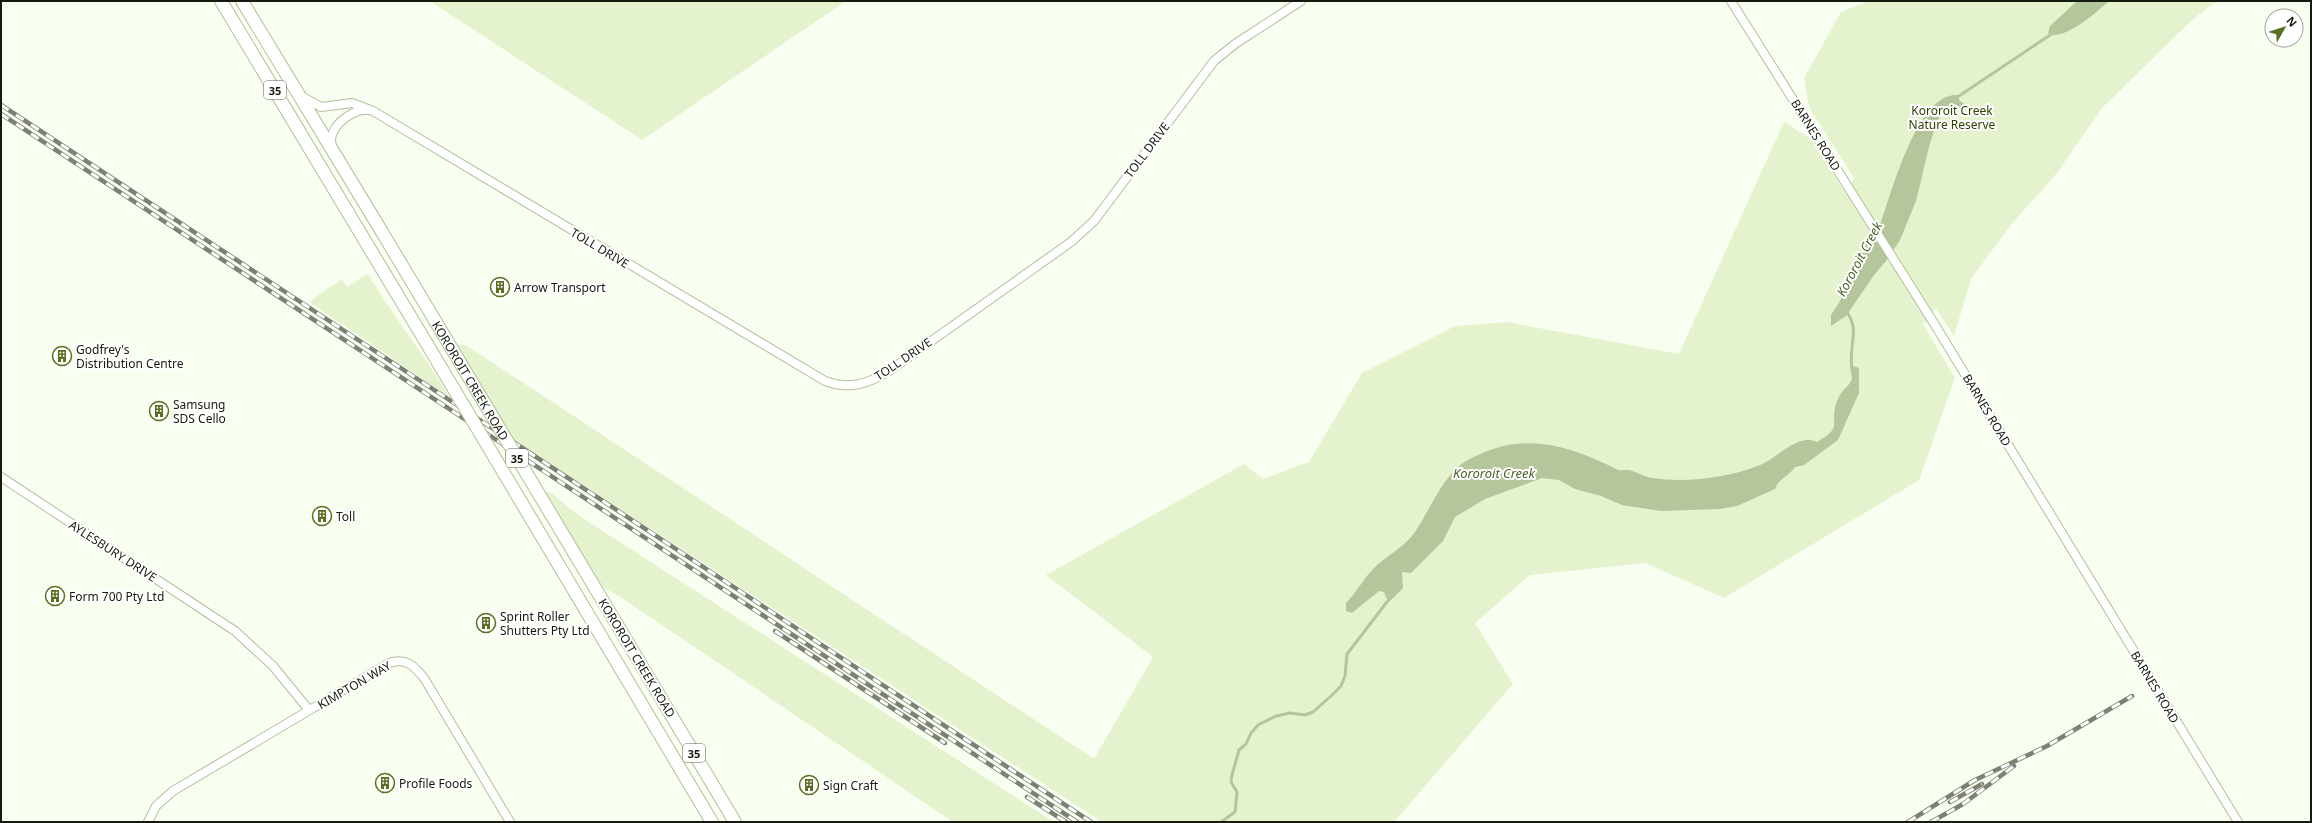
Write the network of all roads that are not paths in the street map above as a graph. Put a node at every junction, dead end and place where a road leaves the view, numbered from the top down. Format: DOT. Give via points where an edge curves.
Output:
graph roads {
  1 [pos="221,1"];
  2 [pos="242,1"];
  3 [pos="1300,1"];
  4 [pos="1731,1"];
  5 [pos="293,84"];
  6 [pos="373,111"];
  7 [pos="336,155"];
  8 [pos="1,477"];
  9 [pos="309,710"];
  10 [pos="148,822"];
  11 [pos="510,822"];
  12 [pos="712,822"];
  13 [pos="735,822"];
  14 [pos="2238,822"];
  1 -- 12 [label="main road, KOROROIT CREEK ROAD / 35, bridge"];
  2 -- 5 [label="main road, KOROROIT CREEK ROAD / 35"];
  3 -- 6 [label="street, TOLL DRIVE" via="1214,61 1094,221 1072,242 889,371 871,381 855,385 835,385 825,381"];
  4 -- 14 [label="street, BARNES ROAD" via="1932,321"];
  5 -- 6 [label="street, TOLL DRIVE" via="306,100 314,105 321,107 352,103"];
  5 -- 7 [label="main road, KOROROIT CREEK ROAD / 35"];
  6 -- 7 [label="street" via="359,110 340,122 331,145"];
  7 -- 13 [label="main road, KOROROIT CREEK ROAD / 35, bridge"];
  8 -- 9 [label="street, AYLESBURY DRIVE" via="235,631 272,666"];
  9 -- 10 [label="street, KIMPTON WAY" via="173,790 156,806"];
  9 -- 11 [label="street, KIMPTON WAY" via="389,663 407,662 424,678"];
}
